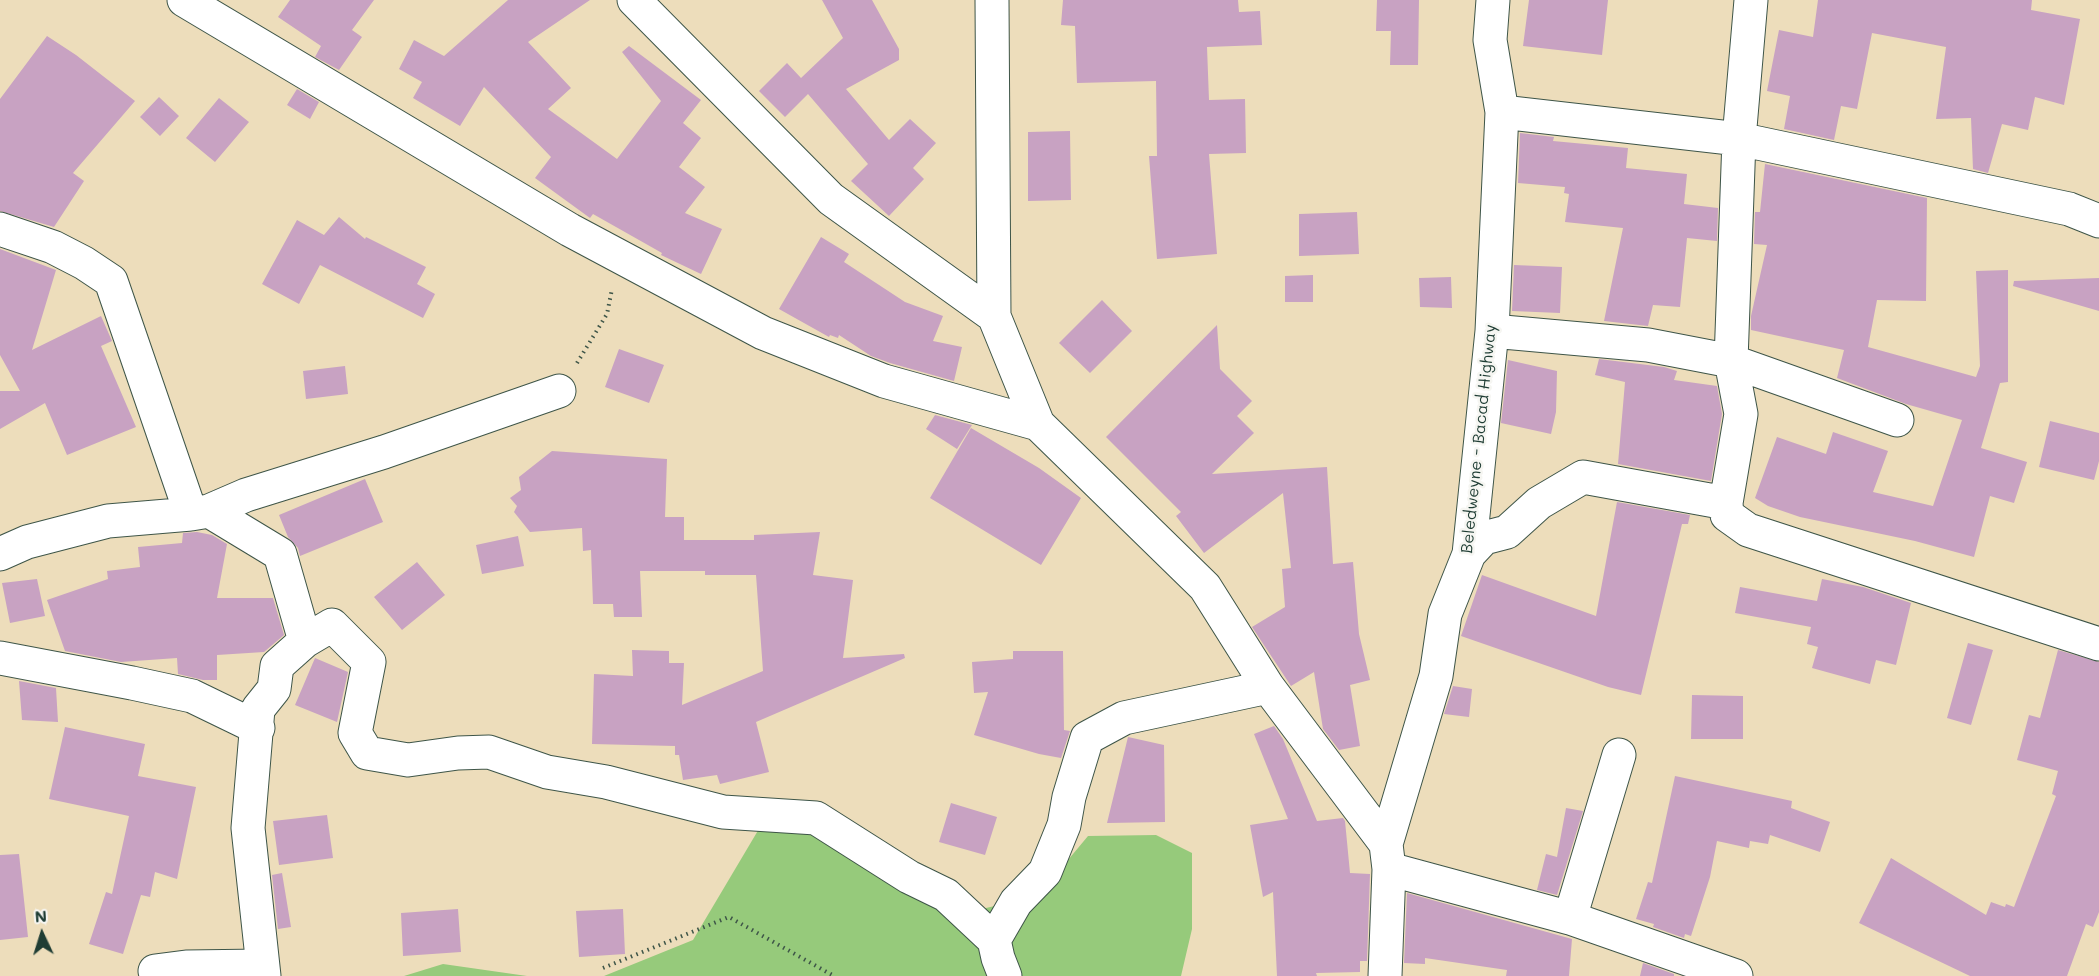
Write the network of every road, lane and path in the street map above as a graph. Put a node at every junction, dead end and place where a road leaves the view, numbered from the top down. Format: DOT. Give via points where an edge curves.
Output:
graph roads {
  1 [pos="184,0"];
  2 [pos="634,0"];
  3 [pos="992,0"];
  4 [pos="1493,0"];
  5 [pos="1751,0"];
  6 [pos="1502,112"];
  7 [pos="1739,139"];
  8 [pos="2099,221"];
  9 [pos="0,229"];
  10 [pos="607,314"];
  11 [pos="994,316"];
  12 [pos="1492,331"];
  13 [pos="1731,361"];
  14 [pos="559,391"];
  15 [pos="1897,420"];
  16 [pos="1038,424"];
  17 [pos="1726,503"];
  18 [pos="200,513"];
  19 [pos="0,554"];
  20 [pos="1469,554"];
  21 [pos="305,641"];
  22 [pos="2099,644"];
  23 [pos="0,658"];
  24 [pos="1268,687"];
  25 [pos="258,729"];
  26 [pos="1619,755"];
  27 [pos="1388,857"];
  28 [pos="1570,918"];
  29 [pos="994,940"];
  30 [pos="603,968"];
  31 [pos="155,971"];
  32 [pos="263,971"];
  33 [pos="1732,975"];
  34 [pos="834,976"];
  35 [pos="1005,976"];
  36 [pos="1385,976"];
  1 -- 16 [label="street" via="570,230 763,333 884,381"];
  2 -- 11 [label="street" via="831,199"];
  3 -- 11 [label="street"];
  4 -- 6 [label="street, Beledweyne - Bacad Highway" via="1491,40"];
  5 -- 7 [label="street"];
  6 -- 7 [label="street"];
  6 -- 12 [label="street, Beledweyne - Bacad Highway"];
  7 -- 8 [label="street" via="2069,209"];
  7 -- 13 [label="street"];
  9 -- 18 [label="street" via="53,247 111,281"];
  10 -- 14 [label="path"];
  11 -- 16 [label="street"];
  12 -- 13 [label="street" via="1648,345"];
  12 -- 20 [label="street, Beledweyne - Bacad Highway"];
  13 -- 15 [label="street"];
  13 -- 17 [label="street" via="1741,414"];
  14 -- 18 [label="street"];
  16 -- 24 [label="street" via="1205,587"];
  17 -- 20 [label="street" via="1583,477 1539,503 1507,532 1484,538"];
  17 -- 22 [label="street" via="1727,515 1748,530"];
  18 -- 19 [label="street" via="108,521 27,542"];
  18 -- 21 [label="street" via="280,554"];
  20 -- 27 [label="street, Beledweyne - Bacad Highway" via="1445,614 1436,676"];
  21 -- 25 [label="street" via="278,666 274,689 258,709"];
  21 -- 29 [label="street" via="332,625 369,662 355,733 367,753 408,760 489,752 547,772 606,782 723,812 816,818 909,877 946,895"];
  23 -- 25 [label="street" via="192,696"];
  24 -- 27 [label="street"];
  24 -- 29 [label="street" via="1124,718 1087,738 1064,825 1045,872 1016,902"];
  25 -- 32 [label="street" via="248,828"];
  26 -- 28 [label="street"];
  27 -- 28 [label="street"];
  27 -- 36 [label="street, Beledweyne - Bacad Highway"];
  28 -- 33 [label="street"];
  29 -- 35 [label="street"];
  30 -- 34 [label="path" via="729,916"];
  31 -- 32 [label="street" via="186,967"];
}
